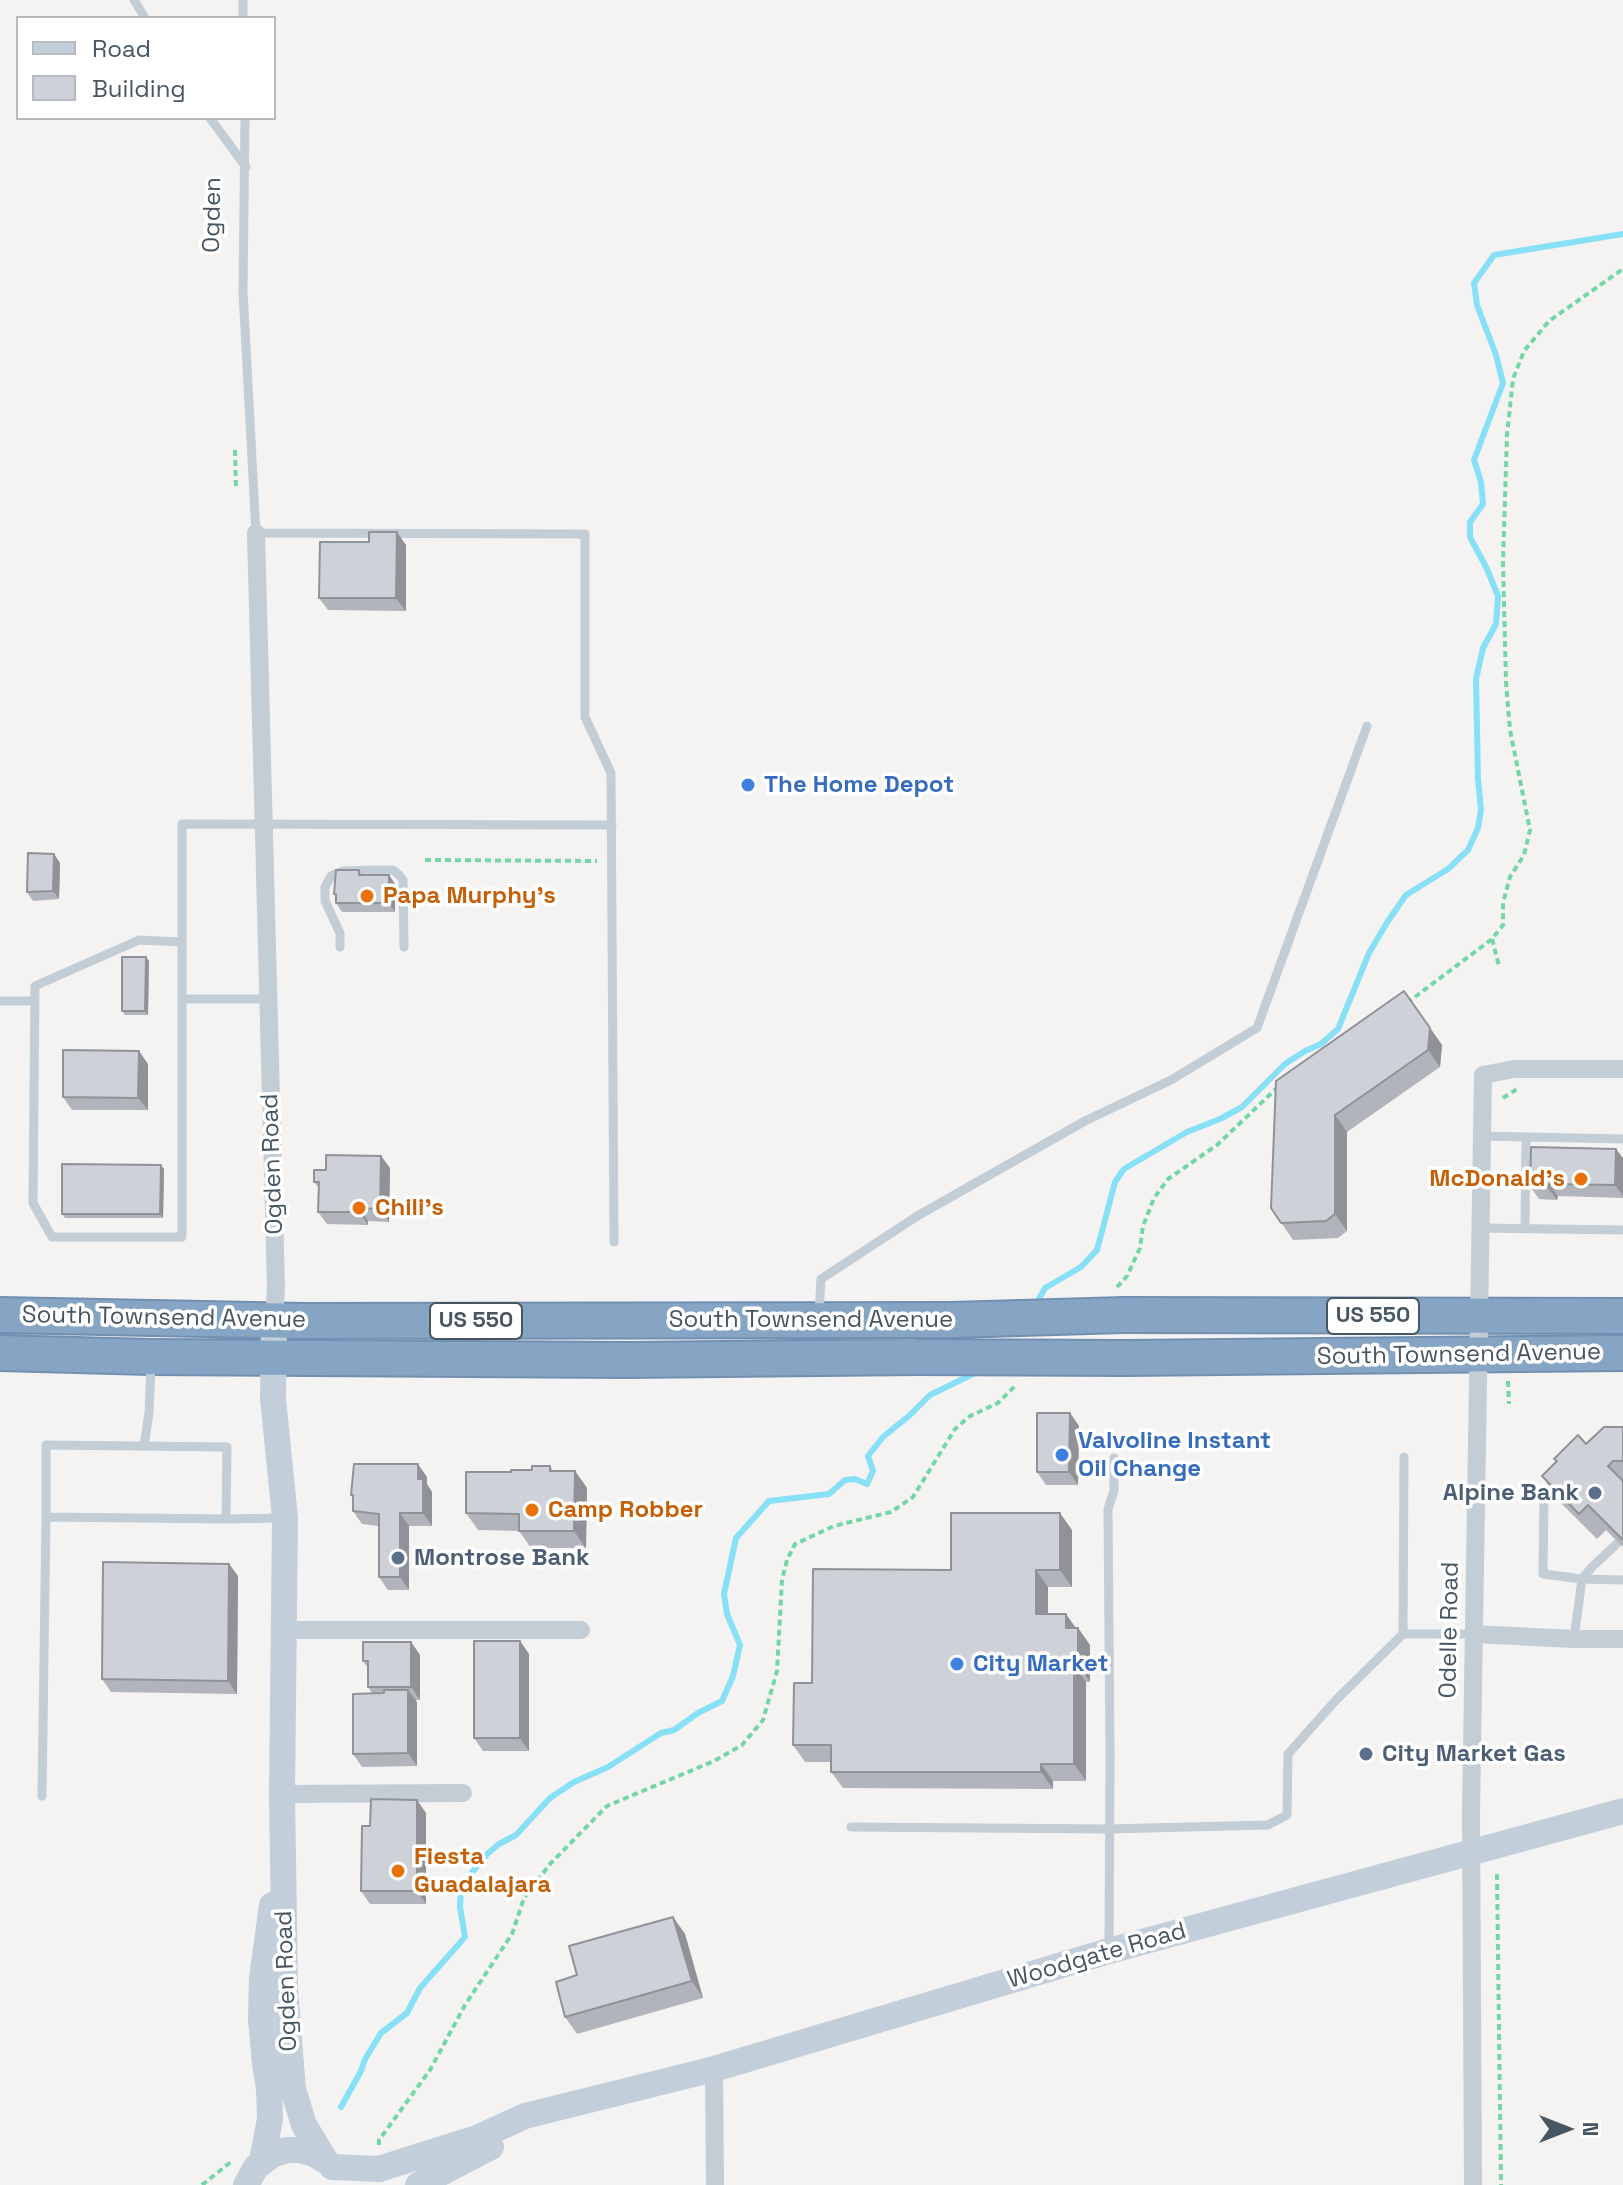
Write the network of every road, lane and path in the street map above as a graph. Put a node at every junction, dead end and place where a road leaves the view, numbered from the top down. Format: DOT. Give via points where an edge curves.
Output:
graph roads {
  1 [pos="211,120"];
  2 [pos="245,120"];
  3 [pos="246,167"];
  4 [pos="1623,269"];
  5 [pos="256,533"];
  6 [pos="1367,726"];
  7 [pos="264,824"];
  8 [pos="612,825"];
  9 [pos="425,860"];
  10 [pos="612,861"];
  11 [pos="1492,939"];
  12 [pos="182,942"];
  13 [pos="340,947"];
  14 [pos="404,947"];
  15 [pos="1499,966"];
  16 [pos="182,999"];
  17 [pos="268,999"];
  18 [pos="0,1001"];
  19 [pos="34,1001"];
  20 [pos="1402,1007"];
  21 [pos="1623,1069"];
  22 [pos="1286,1080"];
  23 [pos="1482,1136"];
  24 [pos="1526,1137"];
  25 [pos="1623,1139"];
  26 [pos="1480,1228"];
  27 [pos="1525,1229"];
  28 [pos="1623,1230"];
  29 [pos="614,1242"];
  30 [pos="1118,1304"];
  31 [pos="0,1315"];
  32 [pos="1623,1316"];
  33 [pos="1479,1317"];
  34 [pos="819,1320"];
  35 [pos="274,1321"];
  36 [pos="0,1353"];
  37 [pos="1623,1353"];
  38 [pos="1478,1356"];
  39 [pos="151,1357"];
  40 [pos="274,1358"];
  41 [pos="1508,1381"];
  42 [pos="1018,1383"];
  43 [pos="1509,1404"];
  44 [pos="144,1446"];
  45 [pos="1404,1457"];
  46 [pos="1114,1458"];
  47 [pos="1544,1495"];
  48 [pos="46,1517"];
  49 [pos="285,1518"];
  50 [pos="226,1519"];
  51 [pos="1623,1538"];
  52 [pos="1582,1579"];
  53 [pos="1623,1580"];
  54 [pos="283,1630"];
  55 [pos="581,1630"];
  56 [pos="1403,1634"];
  57 [pos="1474,1634"];
  58 [pos="1574,1639"];
  59 [pos="1623,1639"];
  60 [pos="463,1793"];
  61 [pos="282,1794"];
  62 [pos="42,1796"];
  63 [pos="1623,1811"];
  64 [pos="851,1827"];
  65 [pos="1109,1829"];
  66 [pos="1472,1851"];
  67 [pos="1497,1874"];
  68 [pos="1109,1951"];
  69 [pos="714,2069"];
  70 [pos="573,2105"];
  71 [pos="379,2169"];
  72 [pos="255,2171"];
  73 [pos="333,2171"];
  74 [pos="232,2185"];
  75 [pos="418,2185"];
  76 [pos="715,2185"];
  77 [pos="1473,2185"];
  78 [pos="1501,2185"];
  1 -- 3 [label="lane"];
  2 -- 3 [label="lane"];
  3 -- 5 [label="lane" via="243,292"];
  4 -- 11 [label="path" via="1549,321 1524,351 1513,379 1503,562 1506,682 1530,830 1524,855 1510,877 1503,925"];
  5 -- 7 [label="street, Ogden Road"];
  5 -- 8 [label="lane" via="585,534 585,717 611,773"];
  6 -- 34 [label="lane" via="1257,1028 919,1215 821,1279"];
  7 -- 8 [label="lane"];
  7 -- 12 [label="lane" via="182,824"];
  7 -- 17 [label="street, Ogden Road"];
  8 -- 10 [label="lane"];
  9 -- 10 [label="path"];
  10 -- 29 [label="lane"];
  11 -- 15 [label="path"];
  11 -- 20 [label="path"];
  12 -- 16 [label="lane"];
  12 -- 19 [label="lane" via="139,940 35,986"];
  13 -- 14 [label="lane" via="340,933 325,901 331,876 393,870 403,880"];
  16 -- 17 [label="lane"];
  16 -- 19 [label="lane" via="182,1237 52,1237 33,1203"];
  17 -- 35 [label="street, Ogden Road"];
  18 -- 19 [label="lane"];
  21 -- 23 [label="street, Odelle Road" via="1514,1069 1483,1075"];
  22 -- 30 [label="path" via="1217,1145 1168,1179 1154,1198"];
  23 -- 24 [label="lane"];
  23 -- 26 [label="street, Odelle Road"];
  24 -- 25 [label="lane"];
  24 -- 27 [label="lane"];
  26 -- 27 [label="lane"];
  26 -- 33 [label="street, Odelle Road"];
  27 -- 28 [label="lane"];
  30 -- 33 [label="highway, South Townsend Avenue / US 550"];
  30 -- 34 [label="highway, South Townsend Avenue / US 550, bridge" via="952,1320"];
  31 -- 35 [label="highway, South Townsend Avenue / US 550"];
  32 -- 33 [label="highway, South Townsend Avenue / US 550"];
  33 -- 38 [label="street, Odelle Road"];
  34 -- 35 [label="highway, South Townsend Avenue / US 550"];
  35 -- 40 [label="street, Ogden Road"];
  36 -- 39 [label="highway, South Townsend Avenue / US 550"];
  37 -- 38 [label="highway, South Townsend Avenue / US 550"];
  38 -- 40 [label="highway, South Townsend Avenue / US 550, bridge"];
  38 -- 57 [label="street, Odelle Road"];
  39 -- 40 [label="highway, South Townsend Avenue / US 550"];
  39 -- 44 [label="lane"];
  40 -- 49 [label="street, Ogden Road"];
  41 -- 43 [label="path"];
  42 -- 71 [label="path" via="998,1403 955,1429 913,1497 891,1512 834,1526 795,1544 782,1580 777,1671 763,1720 742,1745 714,1761 607,1806 550,1864 524,1898 512,1934 430,2070 379,2140"];
  44 -- 48 [label="lane" via="46,1445"];
  44 -- 50 [label="lane" via="227,1447"];
  45 -- 56 [label="lane"];
  46 -- 65 [label="lane" via="1108,1509"];
  47 -- 52 [label="lane" via="1543,1574"];
  48 -- 50 [label="lane"];
  48 -- 62 [label="lane"];
  49 -- 50 [label="lane"];
  49 -- 54 [label="street, Ogden Road"];
  51 -- 52 [label="lane"];
  52 -- 53 [label="lane"];
  52 -- 58 [label="lane"];
  54 -- 55 [label="street"];
  54 -- 61 [label="street, Ogden Road"];
  56 -- 57 [label="lane"];
  56 -- 65 [label="lane" via="1288,1754 1287,1815 1268,1825"];
  57 -- 58 [label="street"];
  57 -- 66 [label="street, Odelle Road"];
  58 -- 59 [label="street"];
  60 -- 61 [label="street"];
  61 -- 72 [label="street, Ogden Road" via="262,1978 270,2119"];
  61 -- 73 [label="street, Ogden Road" via="285,1990 293,2089 304,2125"];
  63 -- 66 [label="street, Woodgate Road"];
  64 -- 65 [label="lane"];
  65 -- 68 [label="lane"];
  66 -- 68 [label="street, Woodgate Road"];
  66 -- 77 [label="street, Odelle Road"];
  67 -- 78 [label="path"];
  68 -- 69 [label="street, Woodgate Road"];
  69 -- 70 [label="street, Woodgate Road"];
  69 -- 76 [label="street"];
  70 -- 71 [label="street, Woodgate Road" via="525,2116 477,2138"];
  70 -- 75 [label="street, Woodgate Road"];
  71 -- 73 [label="street, Woodgate Road"];
  72 -- 73 [label="street, Woodgate Road" via="274,2154 301,2150"];
  72 -- 74 [label="street"];
}
